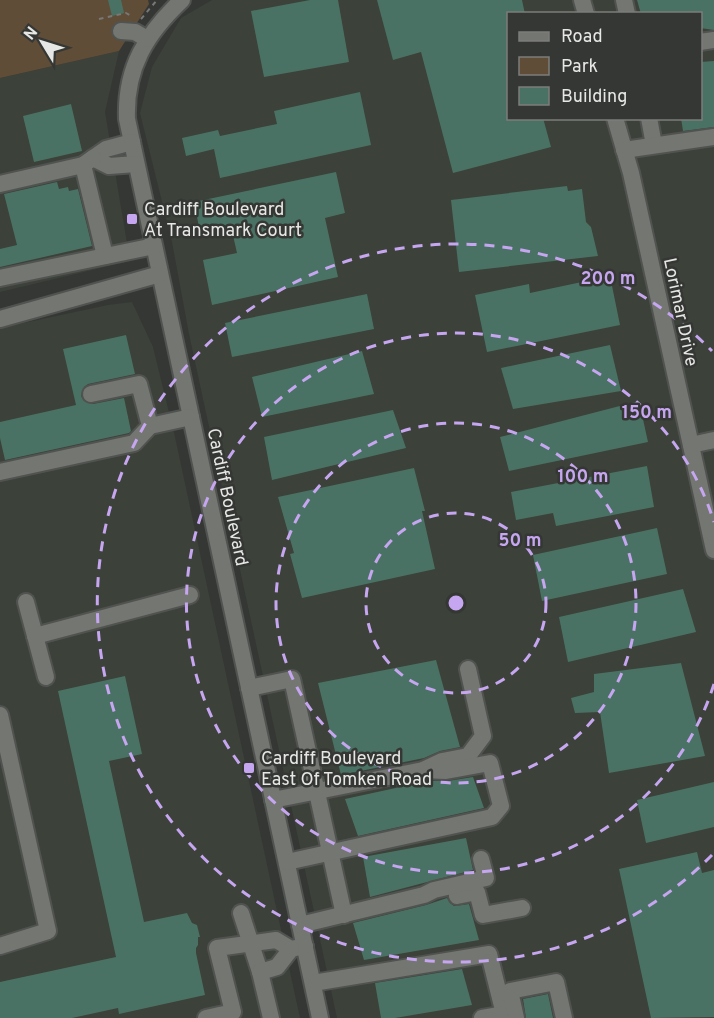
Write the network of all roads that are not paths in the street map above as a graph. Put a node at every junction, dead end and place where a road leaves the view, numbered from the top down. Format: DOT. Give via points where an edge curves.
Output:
graph roads {
  1 [pos="182,0"];
  2 [pos="121,32"];
  3 [pos="147,39"];
  4 [pos="616,120"];
  5 [pos="649,120"];
  6 [pos="714,137"];
  7 [pos="132,142"];
  8 [pos="654,145"];
  9 [pos="624,150"];
  10 [pos="88,161"];
  11 [pos="136,164"];
  12 [pos="0,184"];
  13 [pos="154,246"];
  14 [pos="105,256"];
  15 [pos="160,274"];
  16 [pos="0,278"];
  17 [pos="0,319"];
  18 [pos="91,394"];
  19 [pos="191,417"];
  20 [pos="150,426"];
  21 [pos="714,440"];
  22 [pos="691,445"];
  23 [pos="0,472"];
  24 [pos="711,520"];
  25 [pos="714,550"];
  26 [pos="190,595"];
  27 [pos="26,602"];
  28 [pos="35,636"];
  29 [pos="468,669"];
  30 [pos="46,677"];
  31 [pos="249,688"];
  32 [pos="0,716"];
  33 [pos="423,770"];
  34 [pos="316,791"];
  35 [pos="273,800"];
  36 [pos="330,852"];
  37 [pos="481,859"];
  38 [pos="287,862"];
  39 [pos="424,895"];
  40 [pos="522,908"];
  41 [pos="241,913"];
  42 [pos="344,915"];
  43 [pos="300,925"];
  44 [pos="251,944"];
  45 [pos="0,946"];
  46 [pos="298,947"];
  47 [pos="260,972"];
  48 [pos="313,983"];
  49 [pos="508,1017"];
  50 [pos="206,1018"];
  51 [pos="271,1018"];
  52 [pos="320,1018"];
  53 [pos="482,1018"];
  54 [pos="564,1018"];
  1 -- 3 [label="street, Cardiff Boulevard"];
  2 -- 3 [label="street" via="135,32"];
  3 -- 7 [label="street, Cardiff Boulevard" via="128,84 127,119"];
  4 -- 9 [label="street, Lorimar Drive"];
  5 -- 8 [label="street"];
  6 -- 8 [label="street"];
  7 -- 10 [label="street" via="106,149"];
  7 -- 11 [label="street, Cardiff Boulevard"];
  8 -- 9 [label="street"];
  9 -- 22 [label="street, Lorimar Drive"];
  10 -- 11 [label="street" via="109,166"];
  10 -- 12 [label="street"];
  10 -- 14 [label="street"];
  11 -- 13 [label="street, Cardiff Boulevard"];
  13 -- 14 [label="street"];
  13 -- 15 [label="street, Cardiff Boulevard"];
  14 -- 16 [label="street"];
  15 -- 17 [label="street"];
  15 -- 19 [label="street, Cardiff Boulevard"];
  18 -- 20 [label="street" via="139,384"];
  19 -- 20 [label="street"];
  19 -- 31 [label="street, Cardiff Boulevard"];
  20 -- 23 [label="street" via="134,444"];
  21 -- 22 [label="street"];
  22 -- 24 [label="street, Lorimar Drive"];
  24 -- 25 [label="street, Lorimar Drive"];
  26 -- 28 [label="street"];
  27 -- 28 [label="street"];
  28 -- 30 [label="street"];
  29 -- 33 [label="street" via="483,736 468,756"];
  31 -- 34 [label="street" via="292,679"];
  31 -- 35 [label="street, Cardiff Boulevard"];
  32 -- 45 [label="street" via="48,931"];
  33 -- 34 [label="street"];
  33 -- 36 [label="street" via="446,771 490,763 501,806 492,817"];
  34 -- 35 [label="street"];
  34 -- 36 [label="street"];
  35 -- 38 [label="street, Cardiff Boulevard"];
  36 -- 38 [label="street"];
  36 -- 42 [label="street"];
  37 -- 39 [label="street" via="486,878"];
  38 -- 43 [label="street, Cardiff Boulevard"];
  39 -- 40 [label="street" via="436,900 477,892 483,915"];
  39 -- 42 [label="street"];
  41 -- 44 [label="street"];
  42 -- 43 [label="street"];
  43 -- 46 [label="street, Cardiff Boulevard"];
  44 -- 46 [label="street" via="276,940"];
  44 -- 47 [label="street"];
  44 -- 50 [label="street" via="217,948 233,1012"];
  46 -- 47 [label="street" via="277,967"];
  46 -- 48 [label="street, Cardiff Boulevard"];
  47 -- 51 [label="street"];
  48 -- 49 [label="street" via="489,954"];
  48 -- 52 [label="street, Cardiff Boulevard"];
  49 -- 53 [label="street"];
  49 -- 54 [label="street" via="510,991 556,982"];
}
